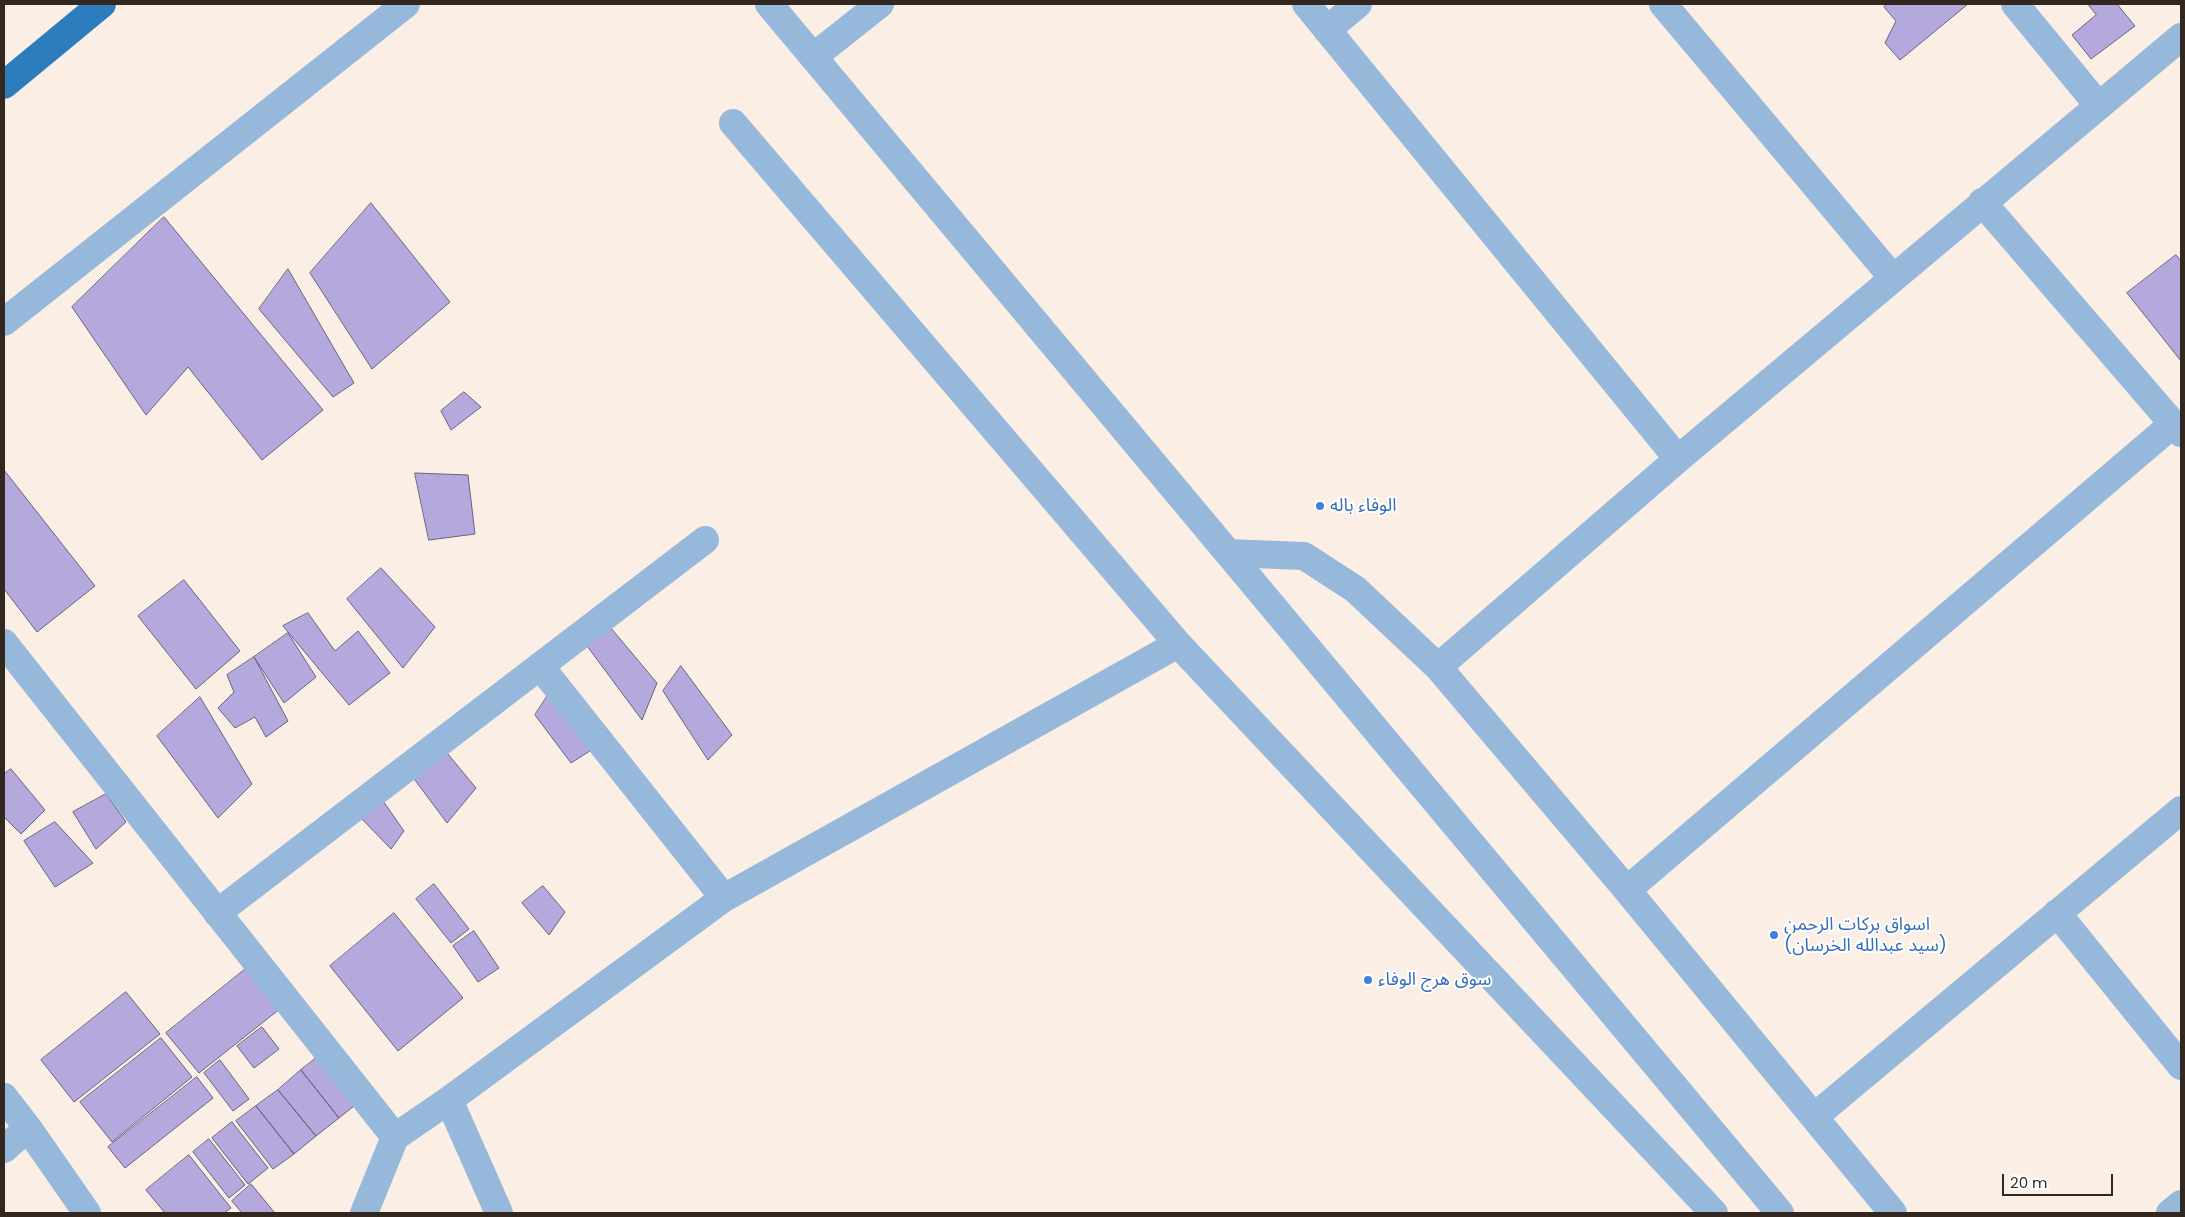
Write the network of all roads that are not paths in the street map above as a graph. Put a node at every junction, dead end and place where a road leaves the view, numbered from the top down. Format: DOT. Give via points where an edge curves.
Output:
graph roads {
  1 [pos="102,4"];
  2 [pos="406,4"];
  3 [pos="769,4"];
  4 [pos="880,4"];
  5 [pos="1306,4"];
  6 [pos="1358,4"];
  7 [pos="1663,4"];
  8 [pos="2015,4"];
  9 [pos="1327,30"];
  10 [pos="2181,37"];
  11 [pos="813,57"];
  12 [pos="4,85"];
  13 [pos="2098,105"];
  14 [pos="733,123"];
  15 [pos="1982,202"];
  16 [pos="1893,278"];
  17 [pos="4,322"];
  18 [pos="2177,429"];
  19 [pos="1678,459"];
  20 [pos="705,540"];
  21 [pos="1228,553"];
  22 [pos="4,644"];
  23 [pos="1178,644"];
  24 [pos="540,666"];
  25 [pos="1438,667"];
  26 [pos="2181,810"];
  27 [pos="1627,890"];
  28 [pos="724,898"];
  29 [pos="218,913"];
  30 [pos="2058,914"];
  31 [pos="2181,1066"];
  32 [pos="4,1097"];
  33 [pos="449,1100"];
  34 [pos="1814,1117"];
  35 [pos="28,1128"];
  36 [pos="395,1137"];
  37 [pos="4,1149"];
  38 [pos="2181,1204"];
  39 [pos="1773,1210"];
  40 [pos="88,1213"];
  41 [pos="364,1213"];
  42 [pos="498,1213"];
  43 [pos="1714,1213"];
  44 [pos="1893,1213"];
  45 [pos="2170,1213"];
  1 -- 12 [label="highway"];
  2 -- 17 [label="street"];
  3 -- 11 [label="street"];
  4 -- 11 [label="street"];
  5 -- 9 [label="street"];
  6 -- 9 [label="street"];
  7 -- 16 [label="street"];
  8 -- 13 [label="street"];
  9 -- 19 [label="street"];
  10 -- 13 [label="street"];
  11 -- 21 [label="street"];
  13 -- 15 [label="street"];
  14 -- 23 [label="street"];
  15 -- 16 [label="street"];
  15 -- 18 [label="street"];
  16 -- 19 [label="street"];
  18 -- 27 [label="street"];
  19 -- 25 [label="street"];
  20 -- 24 [label="street"];
  21 -- 25 [label="street" via="1304,556 1354,589"];
  21 -- 39 [label="street"];
  22 -- 29 [label="street"];
  23 -- 28 [label="street"];
  23 -- 43 [label="street"];
  24 -- 28 [label="street"];
  24 -- 29 [label="street"];
  25 -- 27 [label="street"];
  26 -- 30 [label="street"];
  27 -- 34 [label="street"];
  28 -- 33 [label="street"];
  29 -- 36 [label="street"];
  30 -- 31 [label="street"];
  30 -- 34 [label="street"];
  32 -- 35 [label="street"];
  33 -- 36 [label="street"];
  33 -- 42 [label="street"];
  34 -- 44 [label="street"];
  35 -- 37 [label="street"];
  35 -- 40 [label="street"];
  36 -- 41 [label="street"];
  38 -- 45 [label="street"];
}
